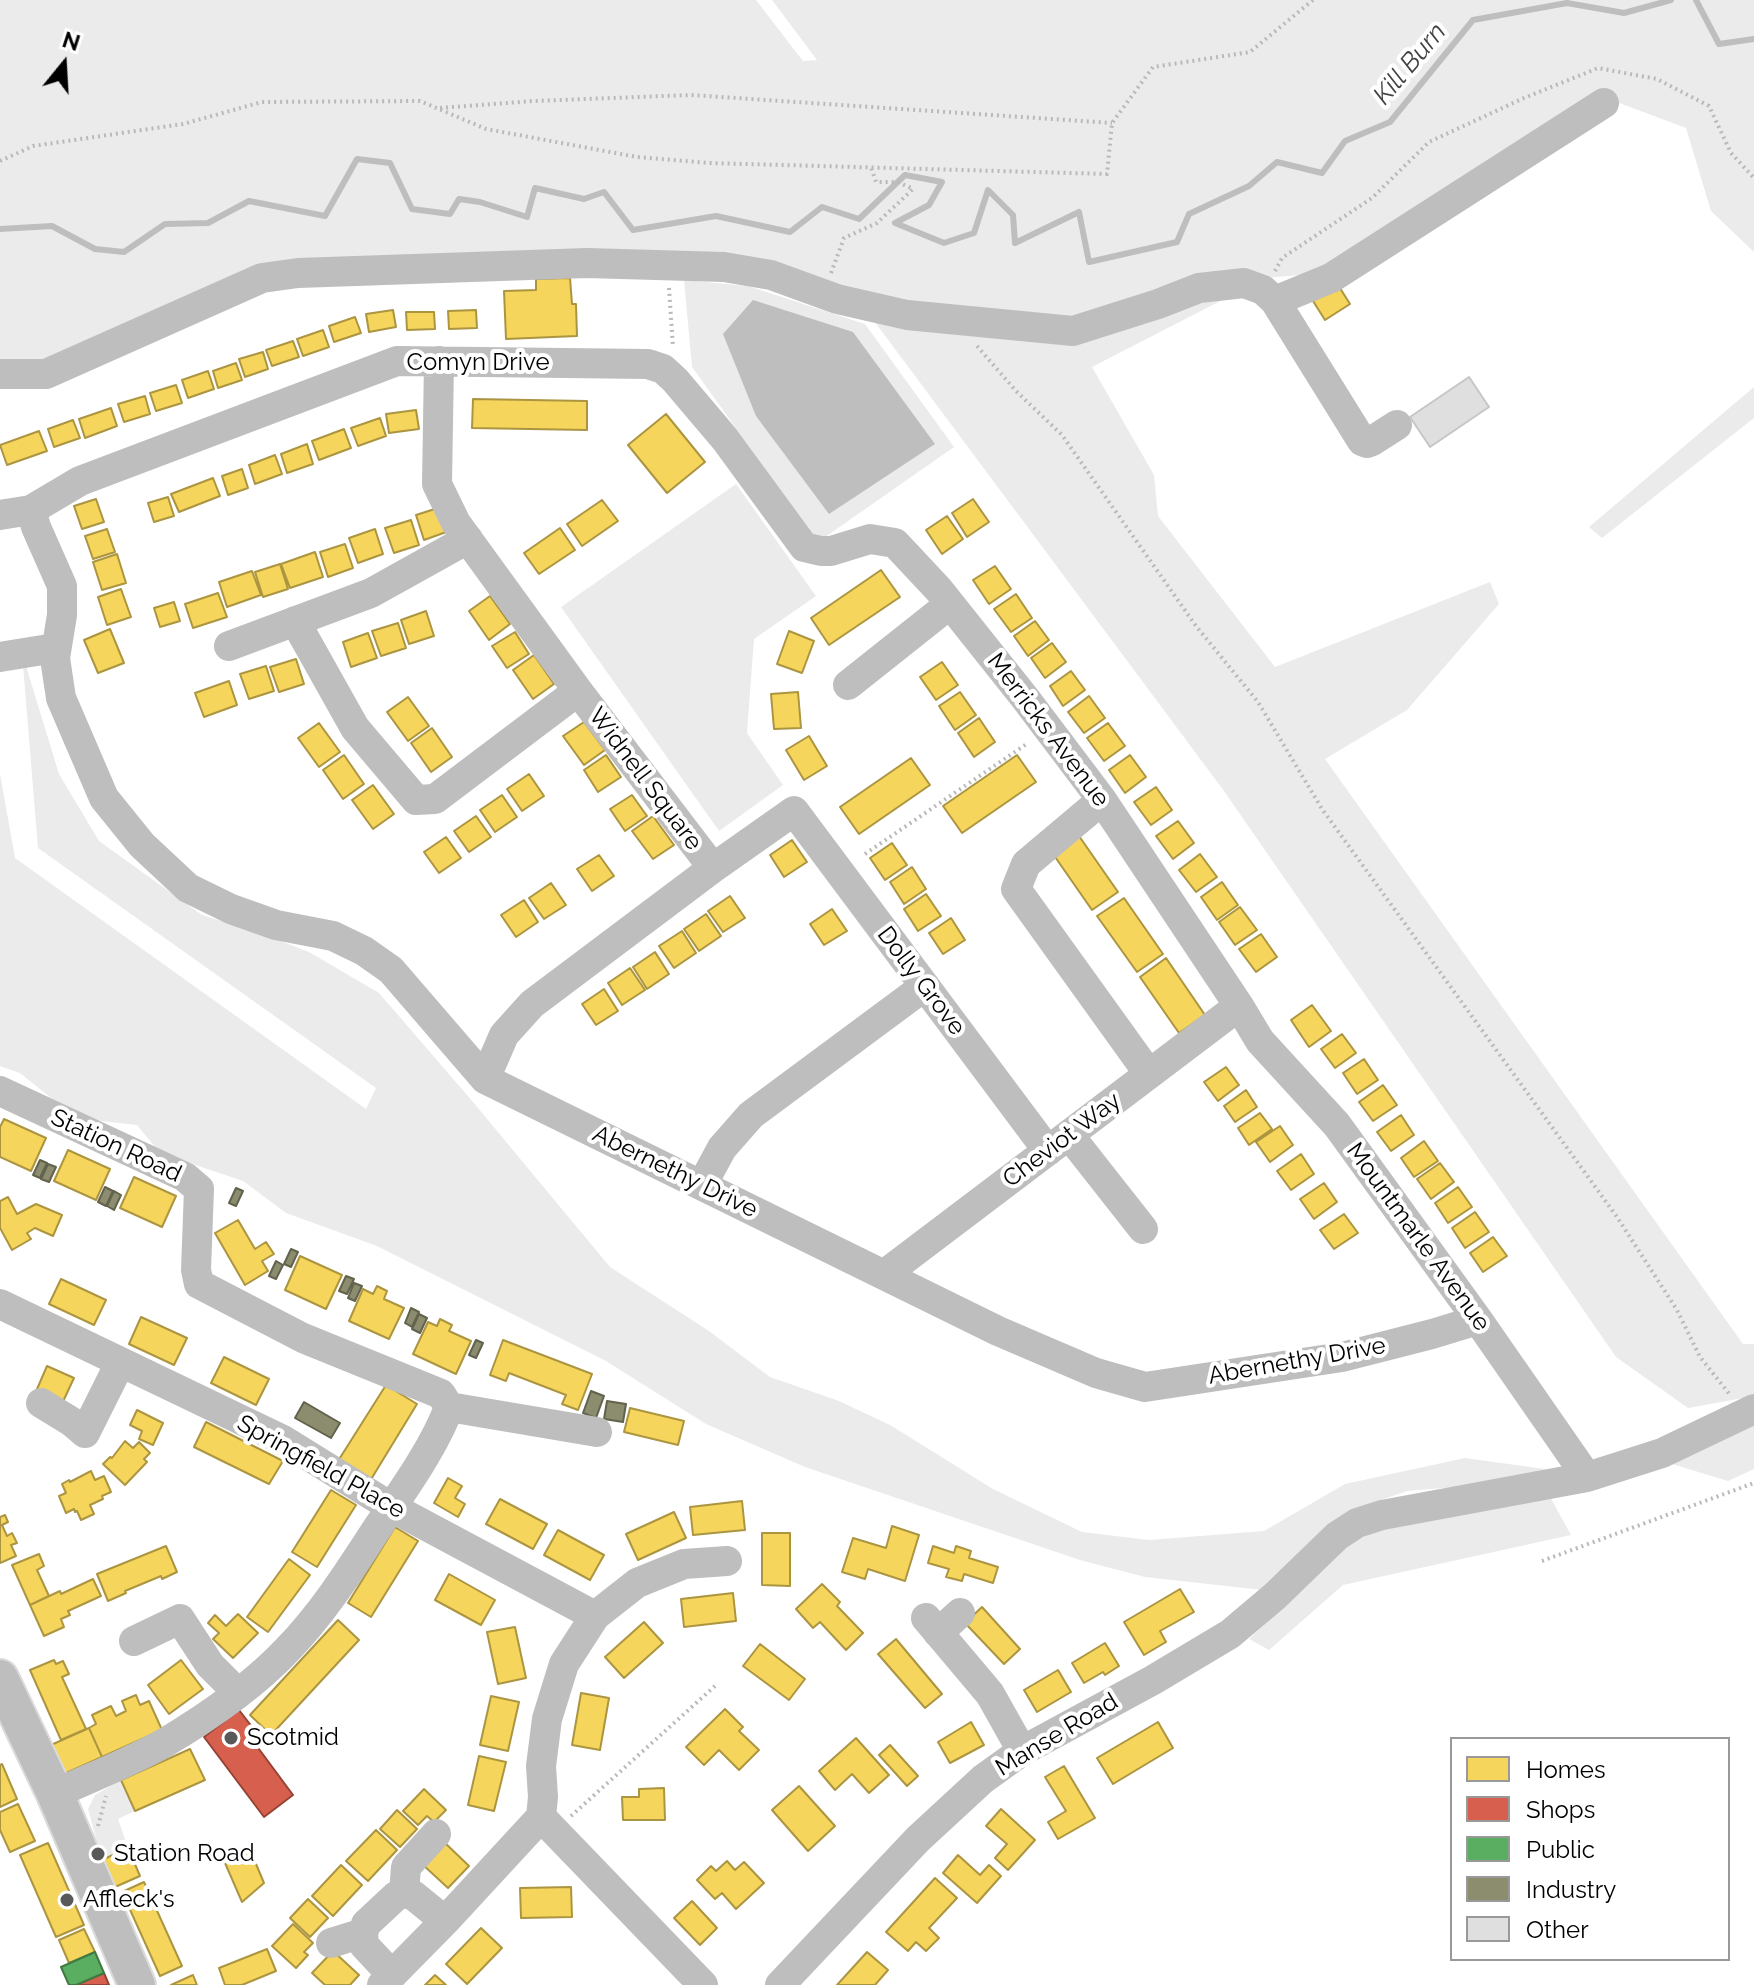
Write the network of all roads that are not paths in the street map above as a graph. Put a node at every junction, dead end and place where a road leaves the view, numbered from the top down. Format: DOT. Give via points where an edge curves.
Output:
graph roads {
  1 [pos="1604,103"];
  2 [pos="1275,301"];
  3 [pos="439,361"];
  4 [pos="0,374"];
  5 [pos="1397,425"];
  6 [pos="31,510"];
  7 [pos="0,515"];
  8 [pos="468,539"];
  9 [pos="804,547"];
  10 [pos="950,604"];
  11 [pos="295,621"];
  12 [pos="229,646"];
  13 [pos="55,648"];
  14 [pos="0,657"];
  15 [pos="848,685"];
  16 [pos="578,691"];
  17 [pos="1102,800"];
  18 [pos="794,811"];
  19 [pos="713,868"];
  20 [pos="925,986"];
  21 [pos="1239,1006"];
  22 [pos="1149,1074"];
  23 [pos="485,1079"];
  24 [pos="0,1091"];
  25 [pos="1058,1143"];
  26 [pos="702,1185"];
  27 [pos="1143,1229"];
  28 [pos="885,1274"];
  29 [pos="0,1304"];
  30 [pos="1478,1320"];
  31 [pos="120,1363"];
  32 [pos="41,1403"];
  33 [pos="449,1407"];
  34 [pos="1750,1411"];
  35 [pos="597,1432"];
  36 [pos="1587,1477"];
  37 [pos="391,1507"];
  38 [pos="727,1561"];
  39 [pos="595,1616"];
  40 [pos="941,1621"];
  41 [pos="134,1641"];
  42 [pos="2,1687"];
  43 [pos="238,1693"];
  44 [pos="1022,1751"];
  45 [pos="55,1794"];
  46 [pos="548,1824"];
  47 [pos="436,1834"];
  48 [pos="404,1893"];
  49 [pos="445,1921"];
  50 [pos="363,1933"];
  51 [pos="331,1943"];
  52 [pos="387,1980"];
  53 [pos="137,1985"];
  54 [pos="703,1985"];
  55 [pos="780,1985"];
  1 -- 2 [label="street" via="1331,278"];
  2 -- 4 [label="street" via="1244,283 1199,288 1073,331 907,315 837,299 771,275 724,267 587,263 298,273 262,278 46,374"];
  2 -- 5 [label="street" via="1362,441 1372,441"];
  3 -- 6 [label="street, Comyn Drive" via="397,361 80,481"];
  3 -- 8 [label="street, Widnell Square" via="437,484"];
  3 -- 9 [label="street, Comyn Drive" via="648,364 663,369 725,439"];
  6 -- 7 [label="street, Comyn Drive"];
  6 -- 13 [label="street, Abernethy Drive" via="62,586"];
  8 -- 11 [label="street" via="371,593"];
  8 -- 16 [label="street, Widnell Square"];
  9 -- 10 [label="street, Merricks Avenue" via="831,551 870,539 895,543"];
  10 -- 15 [label="street"];
  10 -- 17 [label="street, Merricks Avenue"];
  11 -- 12 [label="street"];
  11 -- 16 [label="street, Widnell Square" via="355,728 416,800 435,799"];
  13 -- 14 [label="street"];
  13 -- 23 [label="street, Abernethy Drive" via="61,698 104,798 142,845 188,888 276,925 333,936 364,951 391,970"];
  16 -- 19 [label="street, Widnell Square"];
  17 -- 21 [label="street, Merricks Avenue"];
  17 -- 22 [label="street" via="1026,864 1016,889"];
  18 -- 19 [label="street, Widnell Square"];
  18 -- 20 [label="street, Dolly Grove"];
  19 -- 23 [label="street, Widnell Square" via="532,1004 504,1035"];
  20 -- 25 [label="street, Dolly Grove"];
  20 -- 26 [label="street" via="751,1115 722,1148"];
  21 -- 22 [label="street, Cheviot Way"];
  21 -- 30 [label="street, Mountmarle Avenue" via="1260,1041 1337,1125"];
  22 -- 25 [label="street, Cheviot Way"];
  23 -- 26 [label="street, Abernethy Drive"];
  24 -- 33 [label="street, Station Road" via="185,1177 199,1189 199,1284 303,1338 441,1394"];
  25 -- 27 [label="street, Dolly Grove"];
  25 -- 28 [label="street, Cheviot Way"];
  26 -- 28 [label="street, Abernethy Drive"];
  28 -- 30 [label="street, Abernethy Drive" via="998,1331 1096,1373 1145,1387 1342,1357"];
  29 -- 31 [label="street, Springfield Place"];
  30 -- 36 [label="street, Mountmarle Avenue"];
  31 -- 32 [label="street" via="85,1433 67,1430"];
  31 -- 37 [label="street, Springfield Place" via="283,1440"];
  33 -- 35 [label="street"];
  33 -- 37 [label="street"];
  34 -- 36 [label="street, Manse Road" via="1662,1453"];
  36 -- 44 [label="street, Manse Road" via="1357,1523 1230,1634"];
  37 -- 39 [label="street, Springfield Place"];
  37 -- 43 [label="street" via="333,1596 287,1651"];
  38 -- 39 [label="street" via="684,1564 637,1583"];
  39 -- 46 [label="street" via="564,1664 547,1719 541,1766"];
  40 -- 44 [label="street"];
  41 -- 43 [label="street" via="180,1619 210,1665"];
  42 -- 45 [label="main road"];
  43 -- 45 [label="street" via="164,1743"];
  44 -- 55 [label="street, Manse Road" via="918,1839"];
  45 -- 53 [label="main road"];
  46 -- 49 [label="street"];
  46 -- 54 [label="street"];
  47 -- 48 [label="street" via="406,1867"];
  48 -- 49 [label="street"];
  48 -- 50 [label="street" via="366,1924"];
  49 -- 52 [label="street"];
  50 -- 51 [label="street"];
  50 -- 52 [label="street" via="364,1945"];
}
